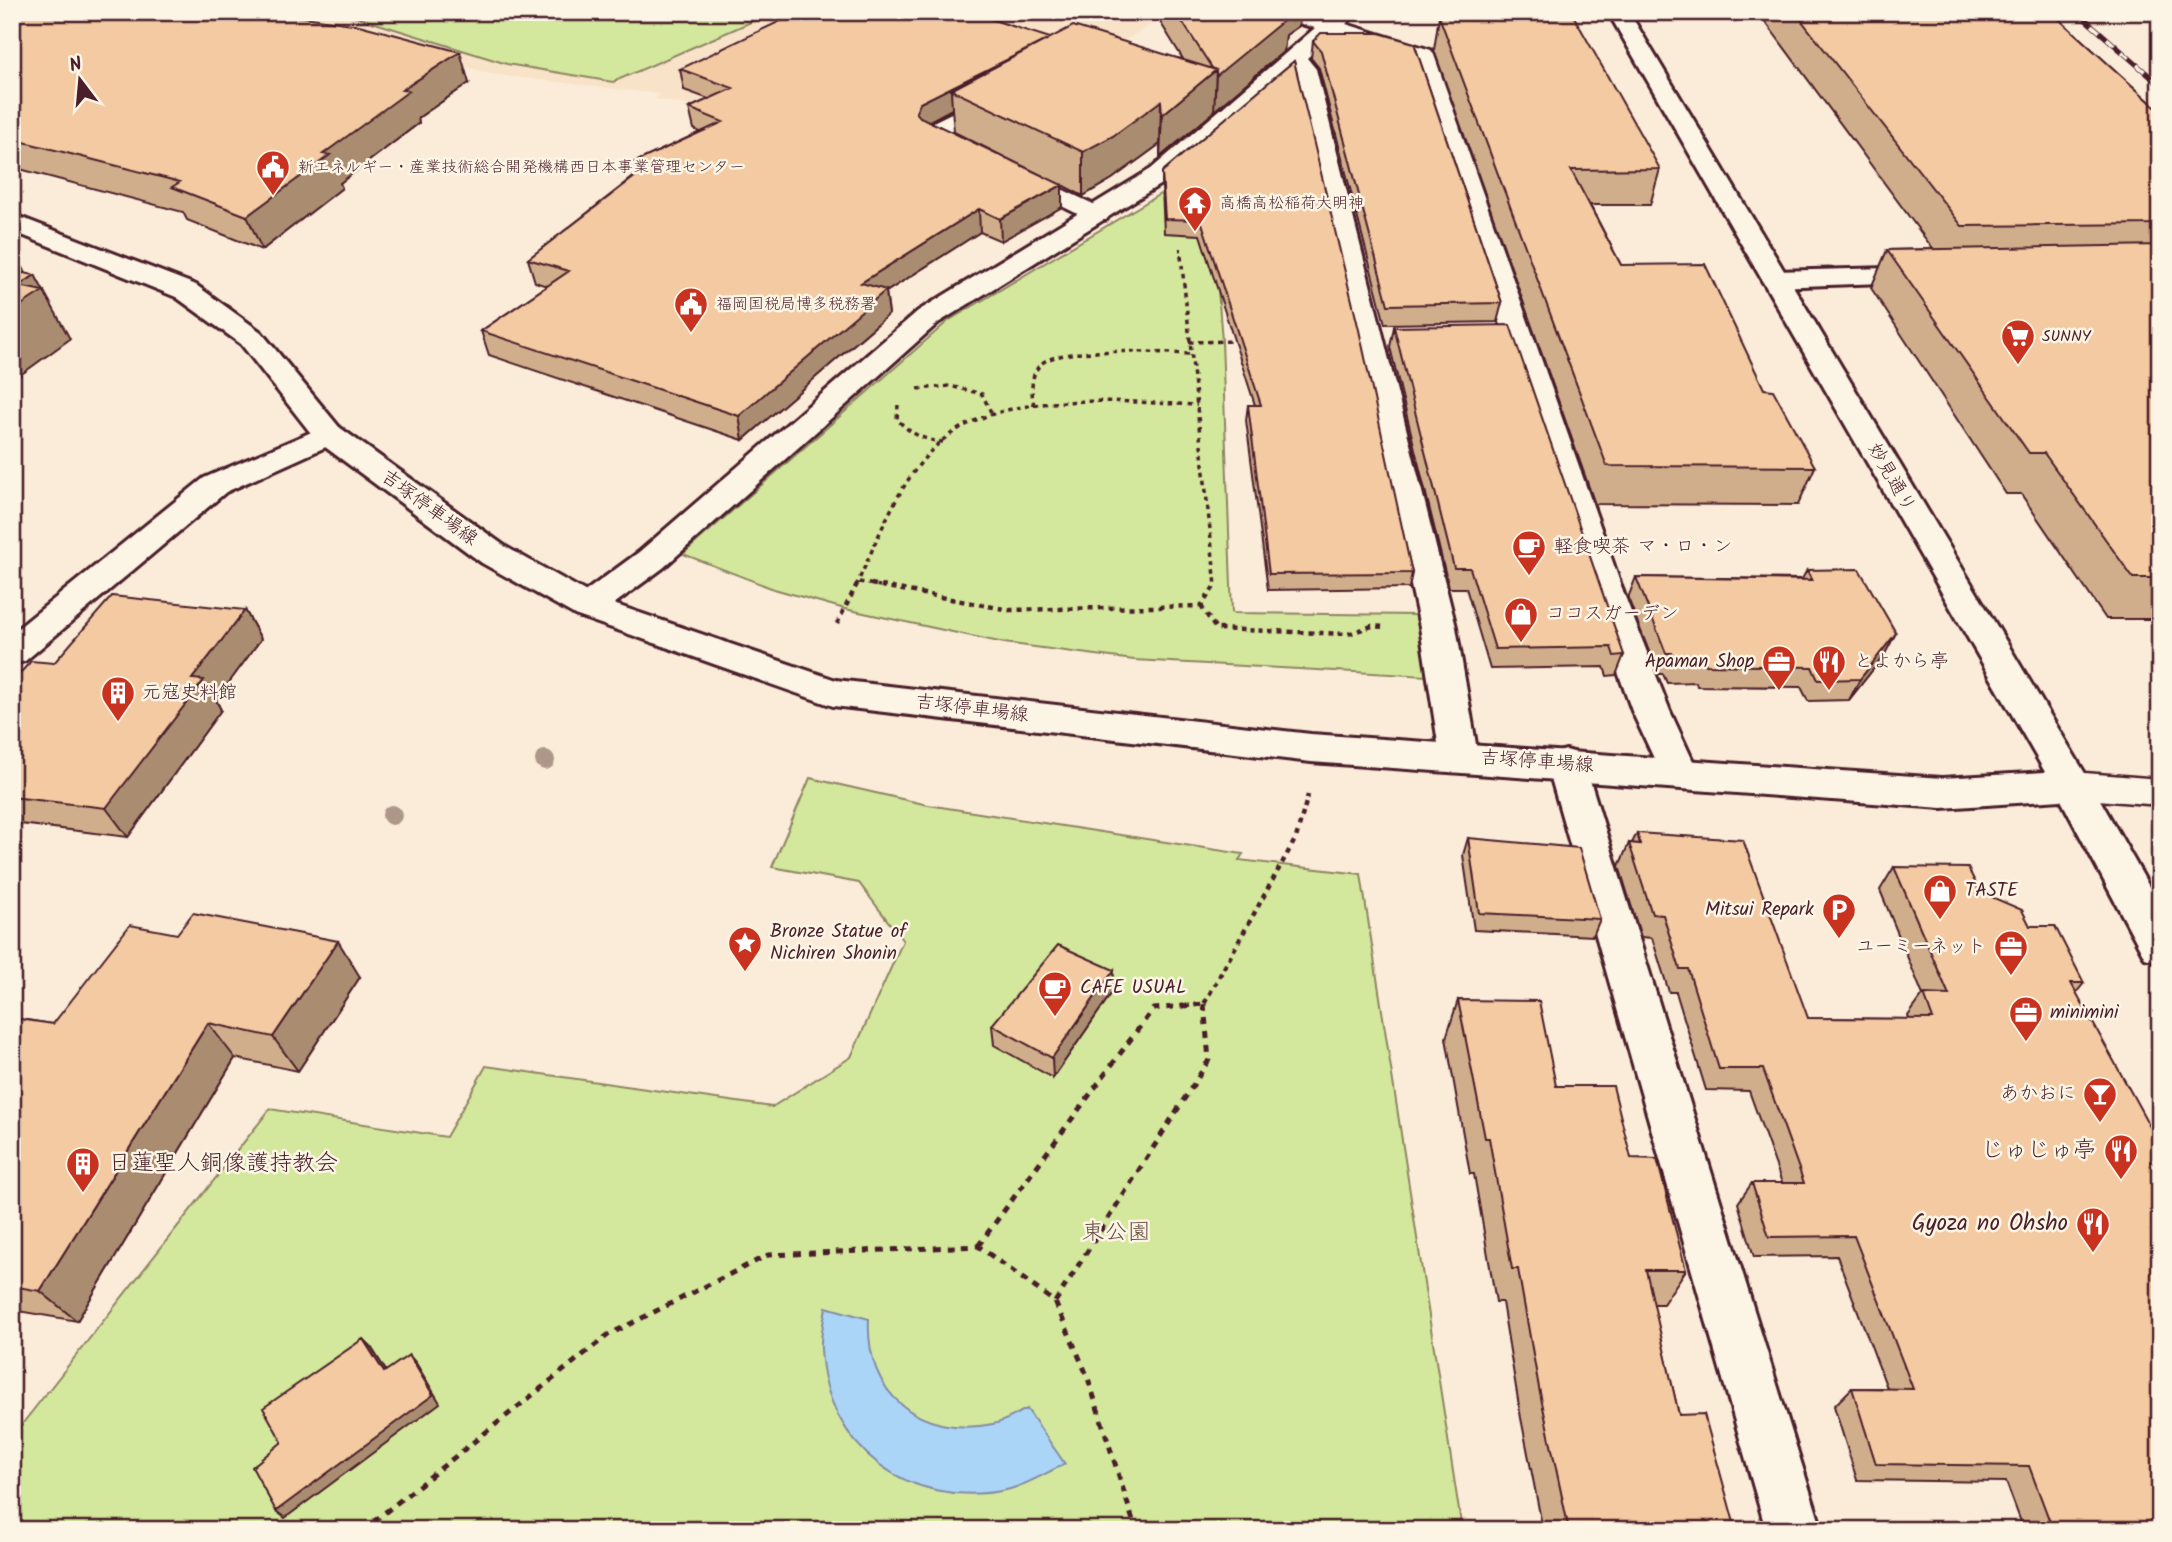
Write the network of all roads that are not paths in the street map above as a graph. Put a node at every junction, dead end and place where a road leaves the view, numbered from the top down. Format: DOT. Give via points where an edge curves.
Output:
graph roads {
  1 [pos="1286,12"];
  2 [pos="1618,12"];
  3 [pos="1338,19"];
  4 [pos="1294,56"];
  5 [pos="1017,86"];
  6 [pos="978,156"];
  7 [pos="1002,168"];
  8 [pos="1098,215"];
  9 [pos="12,222"];
  10 [pos="1949,274"];
  11 [pos="1776,279"];
  12 [pos="328,434"];
  13 [pos="587,607"];
  14 [pos="12,652"];
  15 [pos="1459,756"];
  16 [pos="1566,764"];
  17 [pos="1679,772"];
  18 [pos="2072,785"];
  19 [pos="2160,792"];
  20 [pos="2160,946"];
  21 [pos="1794,1530"];
  1 -- 3 [label="street"];
  2 -- 11 [label="street, 妙見通り"];
  3 -- 4 [label="street"];
  3 -- 17 [label="street" via="1423,55 1505,333"];
  4 -- 8 [label="street" via="1160,174"];
  4 -- 15 [label="street" via="1305,69 1384,336"];
  5 -- 6 [label="lane" via="930,132"];
  7 -- 8 [label="lane"];
  8 -- 13 [label="street" via="928,317 651,560"];
  9 -- 12 [label="street, 吉塚停車場線" via="186,291 251,338"];
  10 -- 11 [label="street"];
  11 -- 18 [label="street, 妙見通り"];
  12 -- 13 [label="street, 吉塚停車場線" via="494,555"];
  12 -- 14 [label="street" via="215,485"];
  13 -- 15 [label="street, 吉塚停車場線" via="833,694 1311,748"];
  15 -- 16 [label="street, 吉塚停車場線"];
  16 -- 17 [label="street, 吉塚停車場線"];
  16 -- 21 [label="street"];
  17 -- 18 [label="street, 吉塚停車場線" via="1942,793"];
  18 -- 19 [label="lane"];
  18 -- 20 [label="street, 妙見通り"];
}
